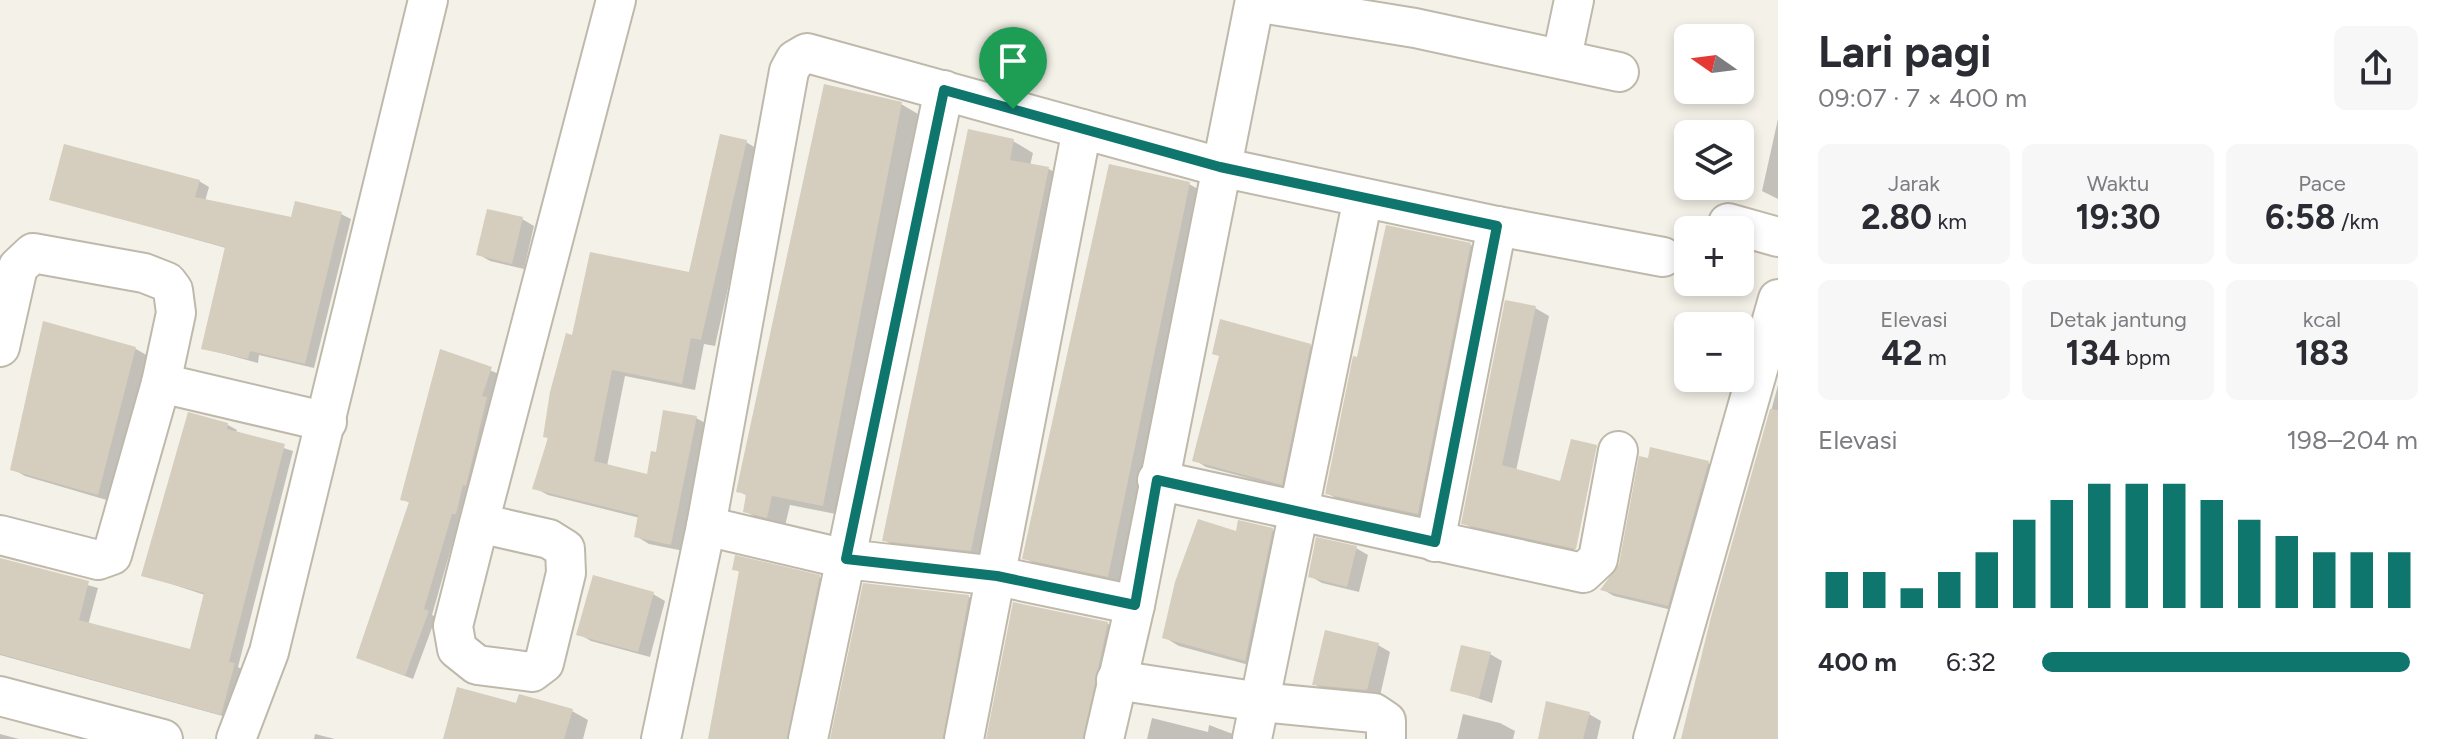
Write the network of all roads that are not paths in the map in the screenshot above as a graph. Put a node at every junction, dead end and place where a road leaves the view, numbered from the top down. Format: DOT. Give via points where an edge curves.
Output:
graph roads {
  1 [pos="428,0"];
  2 [pos="616,0"];
  3 [pos="1574,0"];
  4 [pos="1255,1"];
  5 [pos="1418,14"];
  6 [pos="1562,57"];
  7 [pos="1619,72"];
  8 [pos="944,90"];
  9 [pos="1082,129"];
  10 [pos="1220,167"];
  11 [pos="1363,198"];
  12 [pos="1497,226"];
  13 [pos="1754,230"];
  14 [pos="1778,237"];
  15 [pos="1663,257"];
  16 [pos="6,292"];
  17 [pos="1778,299"];
  18 [pos="0,347"];
  19 [pos="161,383"];
  20 [pos="327,422"];
  21 [pos="1618,451"];
  22 [pos="1157,480"];
  23 [pos="1298,512"];
  24 [pos="479,523"];
  25 [pos="706,526"];
  26 [pos="0,535"];
  27 [pos="1435,542"];
  28 [pos="846,559"];
  29 [pos="997,576"];
  30 [pos="1135,605"];
  31 [pos="1116,680"];
  32 [pos="0,696"];
  33 [pos="1260,702"];
  34 [pos="163,739"];
  35 [pos="236,739"];
  36 [pos="661,739"];
  37 [pos="808,739"];
  38 [pos="964,739"];
  39 [pos="1104,739"];
  40 [pos="1252,739"];
  41 [pos="1386,739"];
  42 [pos="1653,739"];
  1 -- 20 [label="street"];
  2 -- 24 [label="street"];
  3 -- 6 [label="street"];
  4 -- 5 [label="street"];
  4 -- 10 [label="street"];
  5 -- 6 [label="street"];
  6 -- 7 [label="street"];
  8 -- 9 [label="street"];
  8 -- 25 [label="street" via="807,53 795,60"];
  8 -- 28 [label="street"];
  9 -- 10 [label="street"];
  9 -- 29 [label="street"];
  10 -- 11 [label="street"];
  10 -- 22 [label="street"];
  11 -- 12 [label="street"];
  11 -- 23 [label="street"];
  12 -- 15 [label="street"];
  12 -- 27 [label="street"];
  13 -- 14 [label="street"];
  16 -- 18 [label="street"];
  16 -- 19 [label="street" via="18,267 33,253 167,282 176,313"];
  17 -- 42 [label="street"];
  19 -- 20 [label="street"];
  19 -- 26 [label="street" via="112,555 98,560"];
  20 -- 35 [label="street" via="269,652"];
  21 -- 27 [label="street" via="1598,559 1583,573"];
  22 -- 23 [label="street"];
  22 -- 30 [label="street"];
  23 -- 27 [label="street"];
  23 -- 33 [label="street"];
  25 -- 28 [label="street"];
  25 -- 36 [label="street"];
  28 -- 29 [label="street"];
  28 -- 37 [label="street"];
  29 -- 30 [label="street"];
  29 -- 38 [label="street"];
  30 -- 31 [label="street"];
  31 -- 33 [label="street"];
  31 -- 39 [label="street"];
  32 -- 34 [label="street"];
  33 -- 40 [label="street"];
  33 -- 41 [label="street" via="1374,713 1386,721"];
}
